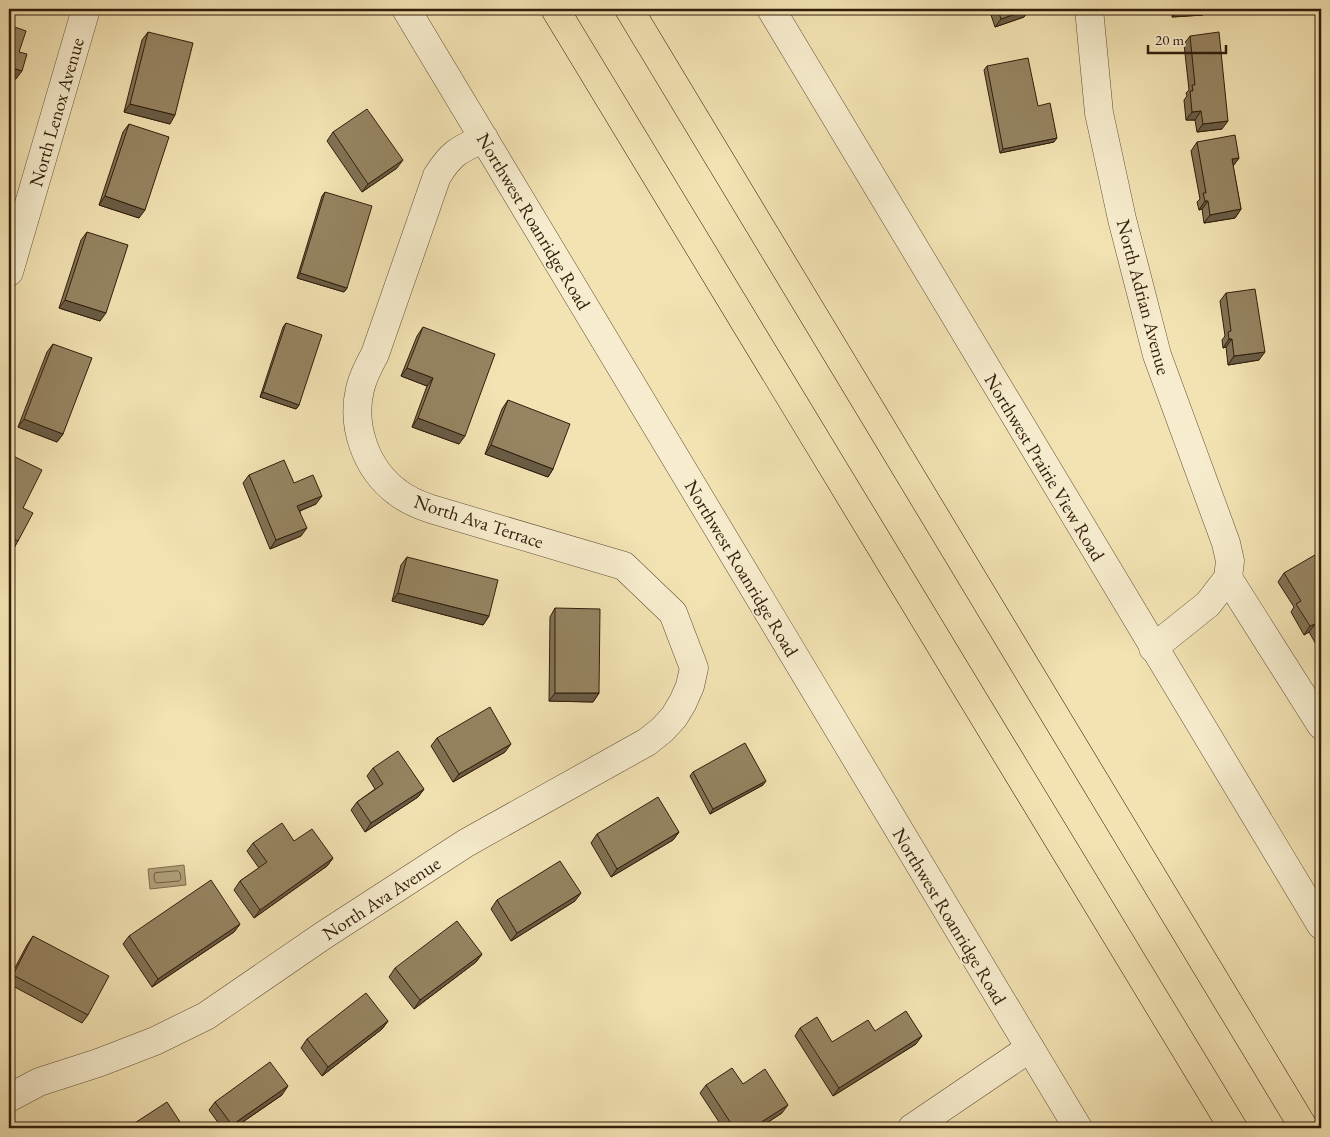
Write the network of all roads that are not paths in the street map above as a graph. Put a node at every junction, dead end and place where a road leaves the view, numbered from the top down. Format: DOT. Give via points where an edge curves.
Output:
graph roads {
  1 [pos="86,9"];
  2 [pos="406,9"];
  3 [pos="555,9"];
  4 [pos="629,9"];
  5 [pos="770,9"];
  6 [pos="1089,9"];
  7 [pos="484,138"];
  8 [pos="9,272"];
  9 [pos="1228,578"];
  10 [pos="684,643"];
  11 [pos="1154,648"];
  12 [pos="1321,725"];
  13 [pos="1321,925"];
  14 [pos="1030,1048"];
  15 [pos="9,1098"];
  16 [pos="912,1128"];
  17 [pos="1078,1128"];
  18 [pos="1233,1128"];
  19 [pos="1304,1128"];
  1 -- 8 [label="street, North Lenox Avenue"];
  2 -- 7 [label="street, Northwest Roanridge Road"];
  3 -- 18 [label="highway"];
  4 -- 19 [label="highway"];
  5 -- 11 [label="street, Northwest Prairie View Road"];
  6 -- 9 [label="street, North Adrian Avenue" via="1099,113 1122,219 1157,355 1226,542 1230,561"];
  7 -- 10 [label="street, North Ava Terrace" via="460,149 437,176 376,354 360,389 358,427 365,451 382,479 396,492 431,510 624,566 673,613"];
  7 -- 14 [label="street, Northwest Roanridge Road"];
  9 -- 11 [label="street" via="1208,604"];
  9 -- 12 [label="street"];
  10 -- 15 [label="street, North Ava Avenue" via="694,668 690,686 674,717 647,742 466,843 206,1016 155,1041 39,1082"];
  11 -- 13 [label="street, Northwest Prairie View Road"];
  14 -- 16 [label="street"];
  14 -- 17 [label="street, Northwest Roanridge Road"];
}
